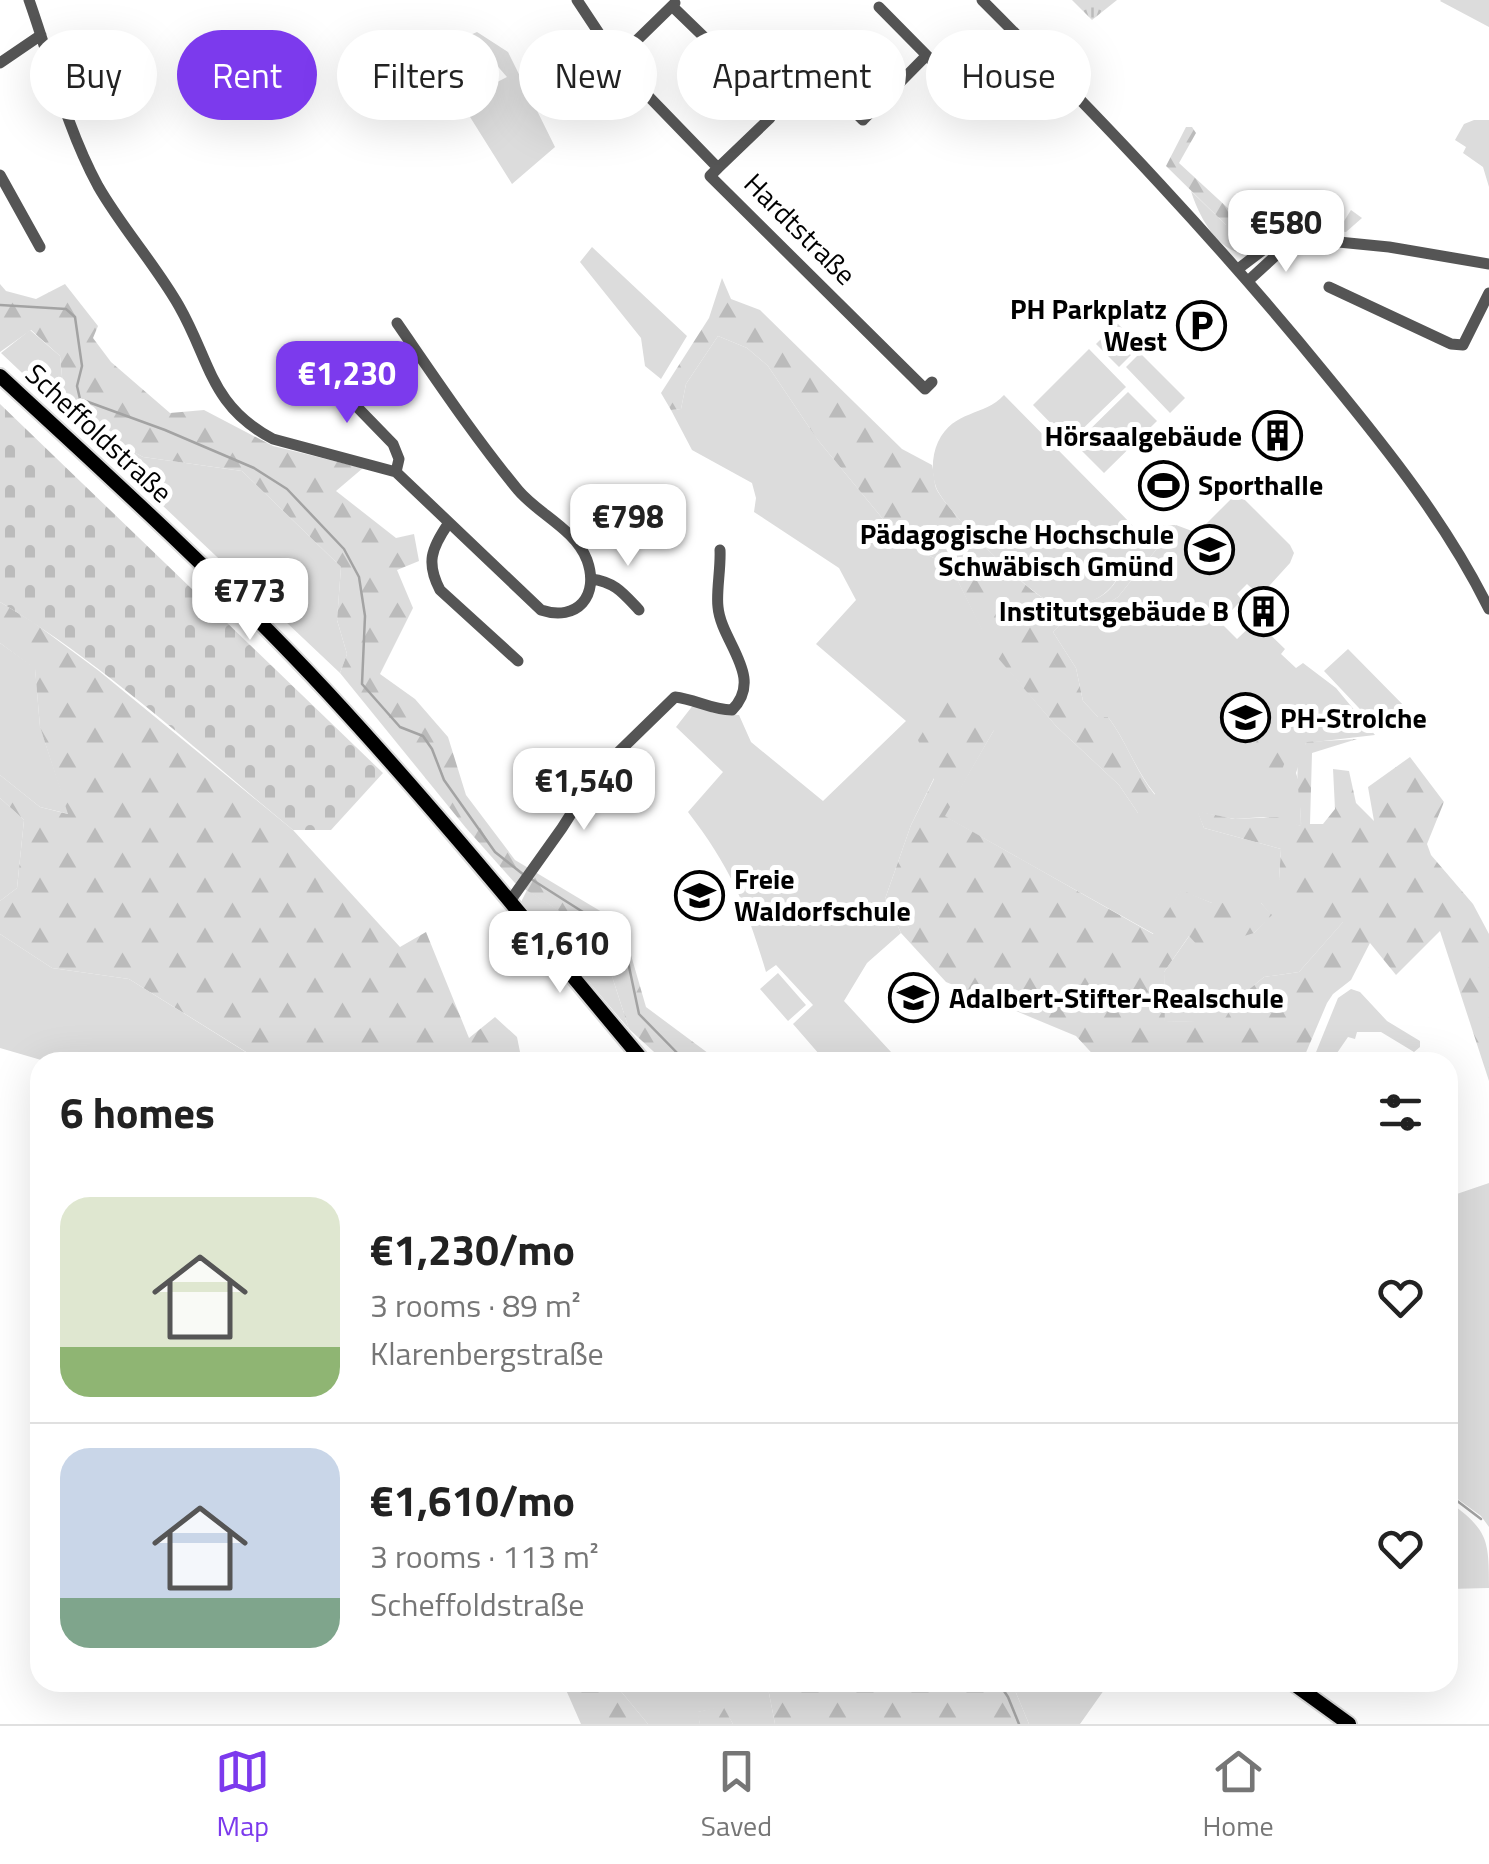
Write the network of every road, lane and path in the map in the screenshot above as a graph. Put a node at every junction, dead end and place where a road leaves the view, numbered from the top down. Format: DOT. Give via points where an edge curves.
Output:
graph roads {
  1 [pos="29,0"];
  2 [pos="577,0"];
  3 [pos="982,0"];
  4 [pos="674,4"];
  5 [pos="878,7"];
  6 [pos="38,30"];
  7 [pos="647,30"];
  8 [pos="700,30"];
  9 [pos="30,42"];
  10 [pos="926,56"];
  11 [pos="0,62"];
  12 [pos="906,76"];
  13 [pos="69,120"];
  14 [pos="768,120"];
  15 [pos="718,168"];
  16 [pos="0,175"];
  17 [pos="1303,237"];
  18 [pos="40,247"];
  19 [pos="1489,264"];
  20 [pos="1238,269"];
  21 [pos="1248,281"];
  22 [pos="1329,287"];
  23 [pos="1489,293"];
  24 [pos="397,322"];
  25 [pos="324,372"];
  26 [pos="0,376"];
  27 [pos="932,382"];
  28 [pos="396,472"];
  29 [pos="448,524"];
  30 [pos="720,550"];
  31 [pos="591,579"];
  32 [pos="1489,609"];
  33 [pos="639,610"];
  34 [pos="518,661"];
  35 [pos="514,896"];
  36 [pos="636,1052"];
  37 [pos="1305,1692"];
  38 [pos="1349,1724"];
  1 -- 6 [label="street"];
  2 -- 15 [label="street, Hardtstraße" via="624,71"];
  3 -- 20 [label="street"];
  4 -- 7 [label="street"];
  4 -- 8 [label="street"];
  5 -- 10 [label="street"];
  9 -- 11 [label="street"];
  10 -- 12 [label="street"];
  13 -- 28 [label="street" via="98,185 176,302 226,403 273,439"];
  14 -- 15 [label="street"];
  15 -- 27 [label="street, Hardtstraße" via="710,176 925,389"];
  16 -- 18 [label="street"];
  17 -- 19 [label="street"];
  17 -- 20 [label="street" via="1276,240"];
  17 -- 21 [label="street"];
  20 -- 21 [label="street"];
  21 -- 32 [label="street" via="1419,494"];
  22 -- 23 [label="street" via="1463,345"];
  24 -- 31 [label="street" via="519,491 579,547"];
  25 -- 28 [label="street" via="393,444"];
  26 -- 35 [label="main road, Scheffoldstraße" via="180,541"];
  28 -- 29 [label="street"];
  29 -- 31 [label="street" via="540,610 567,614 578,608"];
  29 -- 34 [label="street" via="429,562 440,590"];
  30 -- 35 [label="street" via="718,606 741,662 742,700 732,710 714,710 674,698 597,773"];
  31 -- 33 [label="street" via="609,581"];
  35 -- 36 [label="main road, Scheffoldstraße"];
  37 -- 38 [label="main road"];
}
